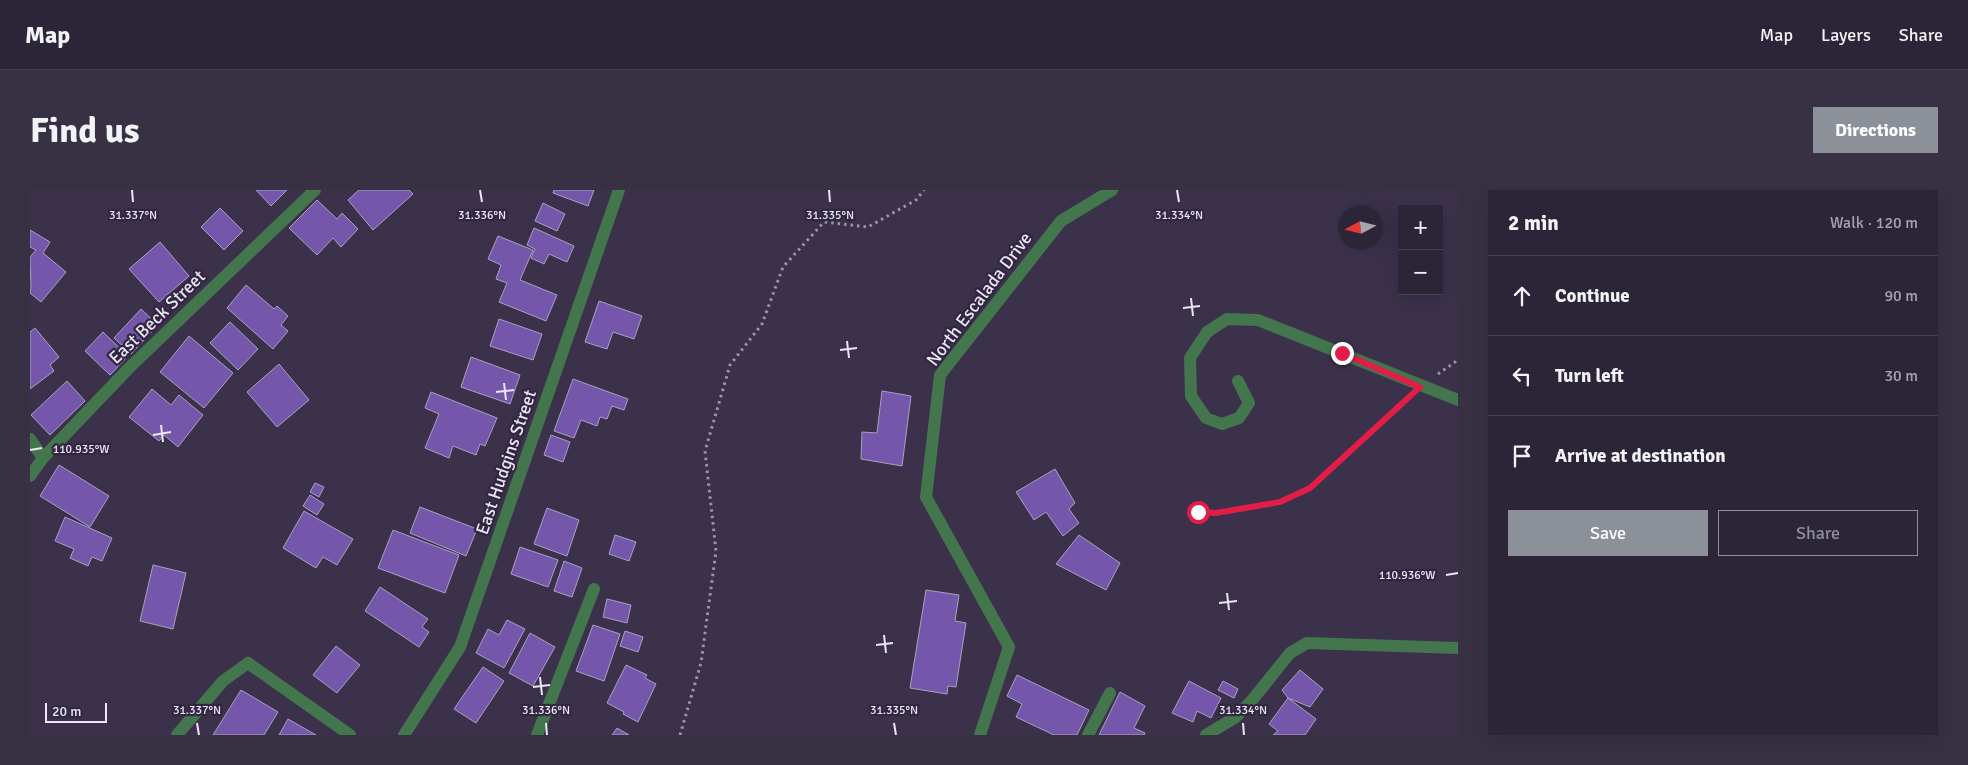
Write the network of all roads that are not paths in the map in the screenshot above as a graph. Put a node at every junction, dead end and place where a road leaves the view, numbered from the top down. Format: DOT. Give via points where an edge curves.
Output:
graph roads {
  1 [pos="315,190"];
  2 [pos="619,190"];
  3 [pos="1112,190"];
  4 [pos="1238,381"];
  5 [pos="1458,400"];
  6 [pos="30,440"];
  7 [pos="43,458"];
  8 [pos="30,476"];
  9 [pos="594,589"];
  10 [pos="1458,648"];
  11 [pos="1110,693"];
  12 [pos="177,735"];
  13 [pos="350,735"];
  14 [pos="404,735"];
  15 [pos="537,735"];
  16 [pos="980,735"];
  17 [pos="1088,735"];
  18 [pos="1206,735"];
  1 -- 7 [label="street, East Beck Street" via="129,368"];
  2 -- 14 [label="street, East Hudgins Street" via="460,647"];
  3 -- 16 [label="street, North Escalada Drive" via="1060,221 940,375 926,497 1009,647"];
  4 -- 5 [label="street" via="1249,403 1240,418 1222,424 1206,418 1191,396 1190,358 1207,332 1227,319 1258,320"];
  6 -- 7 [label="street"];
  7 -- 8 [label="street, East Beck Street"];
  9 -- 15 [label="street"];
  10 -- 18 [label="street" via="1307,644 1290,653 1236,717"];
  11 -- 17 [label="street"];
  12 -- 13 [label="street" via="223,681 248,663"];
}
